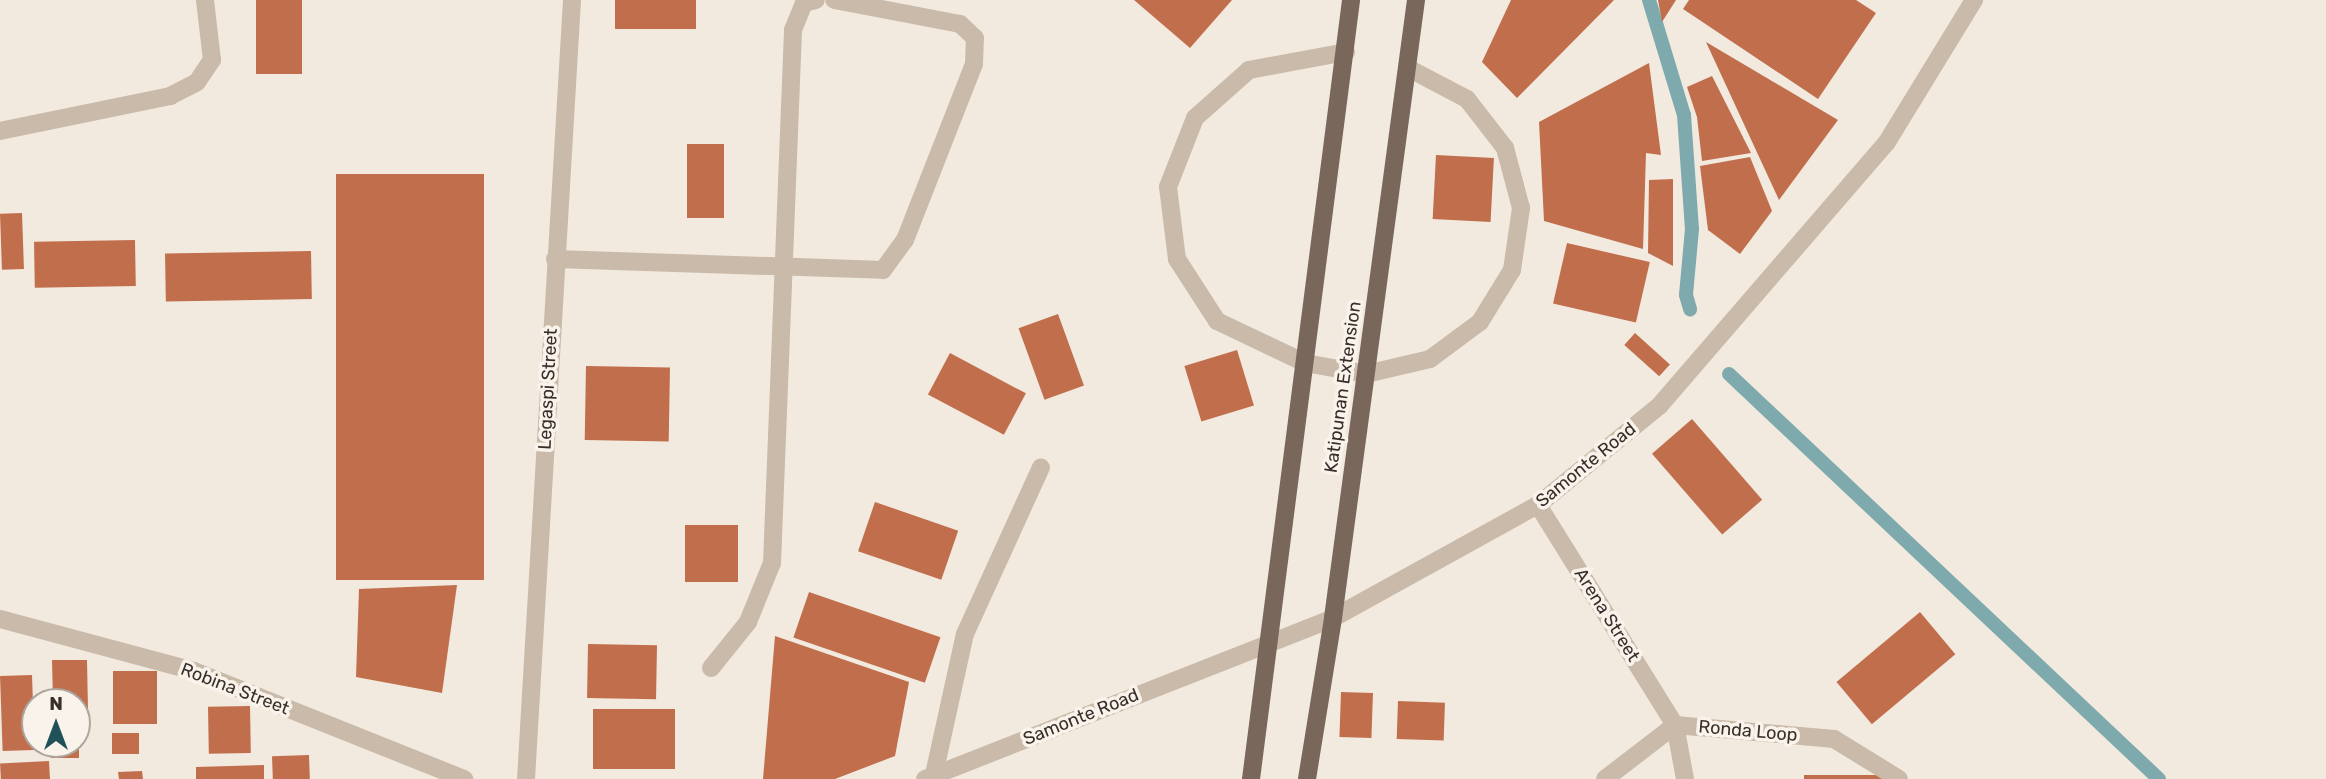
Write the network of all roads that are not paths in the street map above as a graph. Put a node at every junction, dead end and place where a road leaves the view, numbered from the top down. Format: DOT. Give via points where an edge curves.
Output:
graph roads {
  1 [pos="205,0"];
  2 [pos="572,0"];
  3 [pos="816,0"];
  4 [pos="834,0"];
  5 [pos="1351,0"];
  6 [pos="1416,0"];
  7 [pos="1974,0"];
  8 [pos="1346,52"];
  9 [pos="1408,68"];
  10 [pos="0,131"];
  11 [pos="555,259"];
  12 [pos="786,270"];
  13 [pos="1305,363"];
  14 [pos="1366,374"];
  15 [pos="1041,467"];
  16 [pos="1538,505"];
  17 [pos="1334,618"];
  18 [pos="0,619"];
  19 [pos="1271,641"];
  20 [pos="711,668"];
  21 [pos="1675,725"];
  22 [pos="930,778"];
  23 [pos="464,779"];
  24 [pos="526,779"];
  25 [pos="1251,779"];
  26 [pos="1307,779"];
  27 [pos="1605,779"];
  28 [pos="1685,779"];
  29 [pos="1899,779"];
  1 -- 10 [label="street" via="212,60 197,82 170,96"];
  2 -- 11 [label="street, Legaspi Street"];
  3 -- 12 [label="street" via="803,3 793,30"];
  4 -- 12 [label="street" via="960,24 975,38 974,64 905,240 883,270"];
  5 -- 8 [label="main road"];
  6 -- 9 [label="main road, Katipunan Extension"];
  7 -- 16 [label="street, Samonte Road" via="1887,142 1660,405"];
  8 -- 13 [label="main road"];
  8 -- 13 [label="street" via="1249,70 1195,118 1168,187 1177,259 1217,321"];
  9 -- 14 [label="main road, Katipunan Extension"];
  9 -- 14 [label="street" via="1467,99 1505,148 1521,208 1512,270 1480,322 1430,359"];
  11 -- 12 [label="street"];
  11 -- 24 [label="street, Legaspi Street"];
  12 -- 20 [label="street" via="772,563 748,622"];
  13 -- 14 [label="street"];
  13 -- 19 [label="main road"];
  14 -- 17 [label="main road, Katipunan Extension"];
  15 -- 22 [label="street" via="965,634"];
  16 -- 17 [label="street, Samonte Road"];
  16 -- 21 [label="street, Arena Street"];
  17 -- 19 [label="street, Samonte Road"];
  17 -- 26 [label="main road, Katipunan Extension"];
  18 -- 23 [label="street, Robina Street" via="194,671"];
  19 -- 22 [label="street, Samonte Road"];
  19 -- 25 [label="main road"];
  21 -- 27 [label="street, Ronda Loop"];
  21 -- 28 [label="street"];
  21 -- 29 [label="street, Ronda Loop" via="1833,739"];
}
